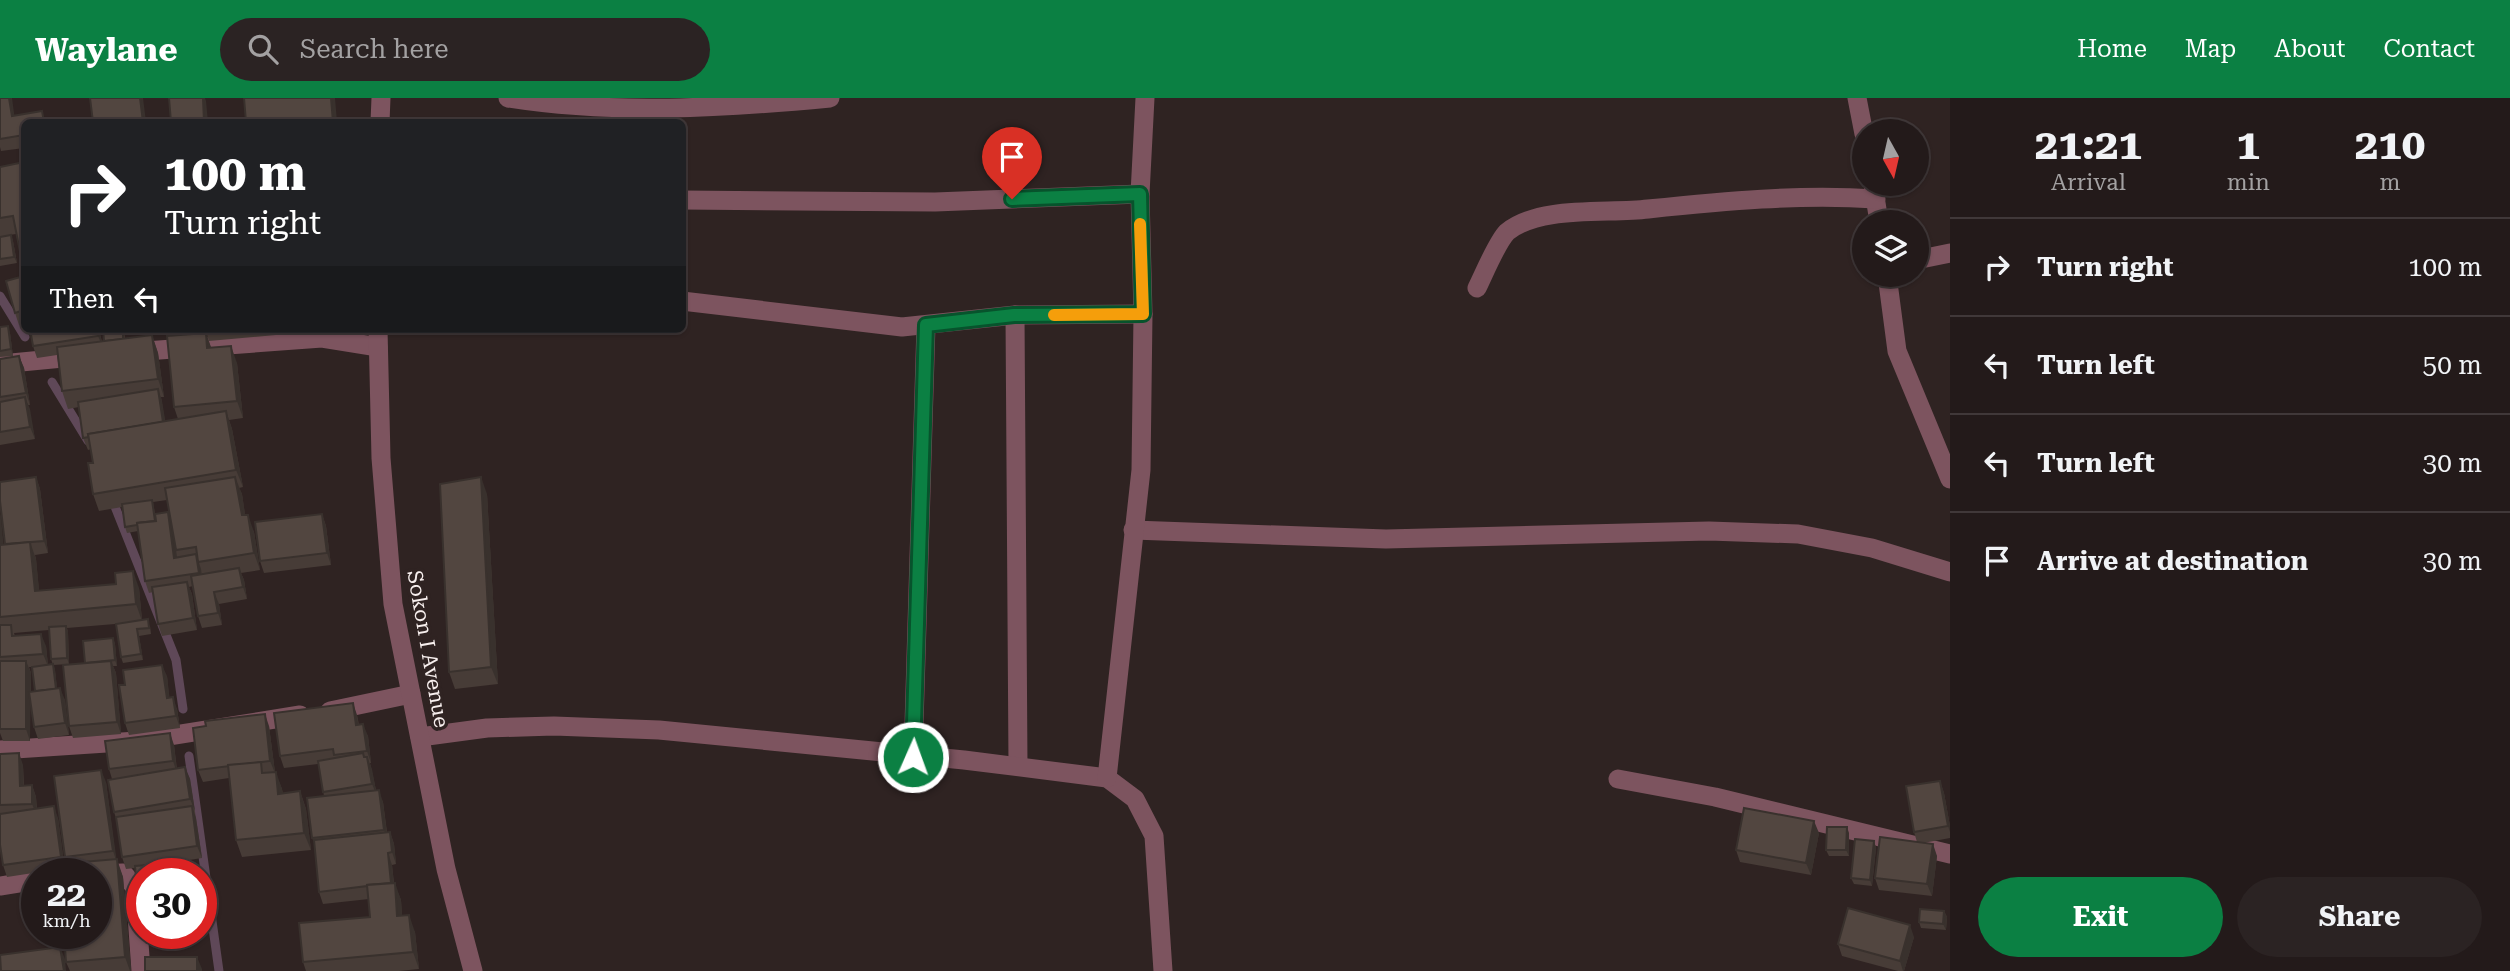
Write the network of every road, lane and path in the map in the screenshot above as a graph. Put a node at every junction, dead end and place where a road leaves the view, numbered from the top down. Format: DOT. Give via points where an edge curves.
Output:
graph roads {
  1 [pos="381,98"];
  2 [pos="508,98"];
  3 [pos="830,98"];
  4 [pos="1145,98"];
  5 [pos="1857,98"];
  6 [pos="380,119"];
  7 [pos="1861,119"];
  8 [pos="1852,193"];
  9 [pos="1140,194"];
  10 [pos="686,200"];
  11 [pos="1950,253"];
  12 [pos="1929,257"];
  13 [pos="1888,287"];
  14 [pos="1477,288"];
  15 [pos="686,302"];
  16 [pos="1143,314"];
  17 [pos="1014,315"];
  18 [pos="926,325"];
  19 [pos="378,338"];
  20 [pos="0,364"];
  21 [pos="1950,479"];
  22 [pos="1133,530"];
  23 [pos="1950,572"];
  24 [pos="411,694"];
  25 [pos="420,737"];
  26 [pos="0,750"];
  27 [pos="913,757"];
  28 [pos="1018,766"];
  29 [pos="1107,778"];
  30 [pos="1618,779"];
  31 [pos="1950,854"];
  32 [pos="112,873"];
  33 [pos="21,883"];
  34 [pos="0,886"];
  35 [pos="141,971"];
  36 [pos="473,971"];
  37 [pos="1163,971"];
  1 -- 6 [label="street"];
  2 -- 3 [label="street" via="612,108 710,109"];
  4 -- 9 [label="street"];
  5 -- 7 [label="street"];
  8 -- 14 [label="street" via="1567,213 1528,221 1506,233"];
  9 -- 10 [label="street" via="934,202"];
  9 -- 16 [label="street"];
  11 -- 12 [label="street"];
  13 -- 21 [label="street" via="1897,351"];
  15 -- 18 [label="street" via="825,320"];
  16 -- 17 [label="street"];
  16 -- 22 [label="street" via="1141,470"];
  17 -- 18 [label="street"];
  17 -- 28 [label="street"];
  18 -- 27 [label="street"];
  19 -- 20 [label="street" via="250,341"];
  19 -- 24 [label="street, Sokon I Avenue" via="381,458 393,604"];
  22 -- 23 [label="street" via="1386,538 1709,531 1798,534 1872,548"];
  22 -- 29 [label="street"];
  24 -- 25 [label="street, Sokon I Avenue"];
  24 -- 26 [label="street" via="137,741"];
  25 -- 27 [label="street" via="554,726 646,730"];
  25 -- 36 [label="street, Sokon I Avenue" via="446,869"];
  27 -- 28 [label="street"];
  28 -- 29 [label="street"];
  29 -- 37 [label="street" via="1135,799 1154,835"];
  30 -- 31 [label="street" via="1715,797"];
  32 -- 35 [label="street" via="123,873 135,887"];
  33 -- 34 [label="street"];
}
